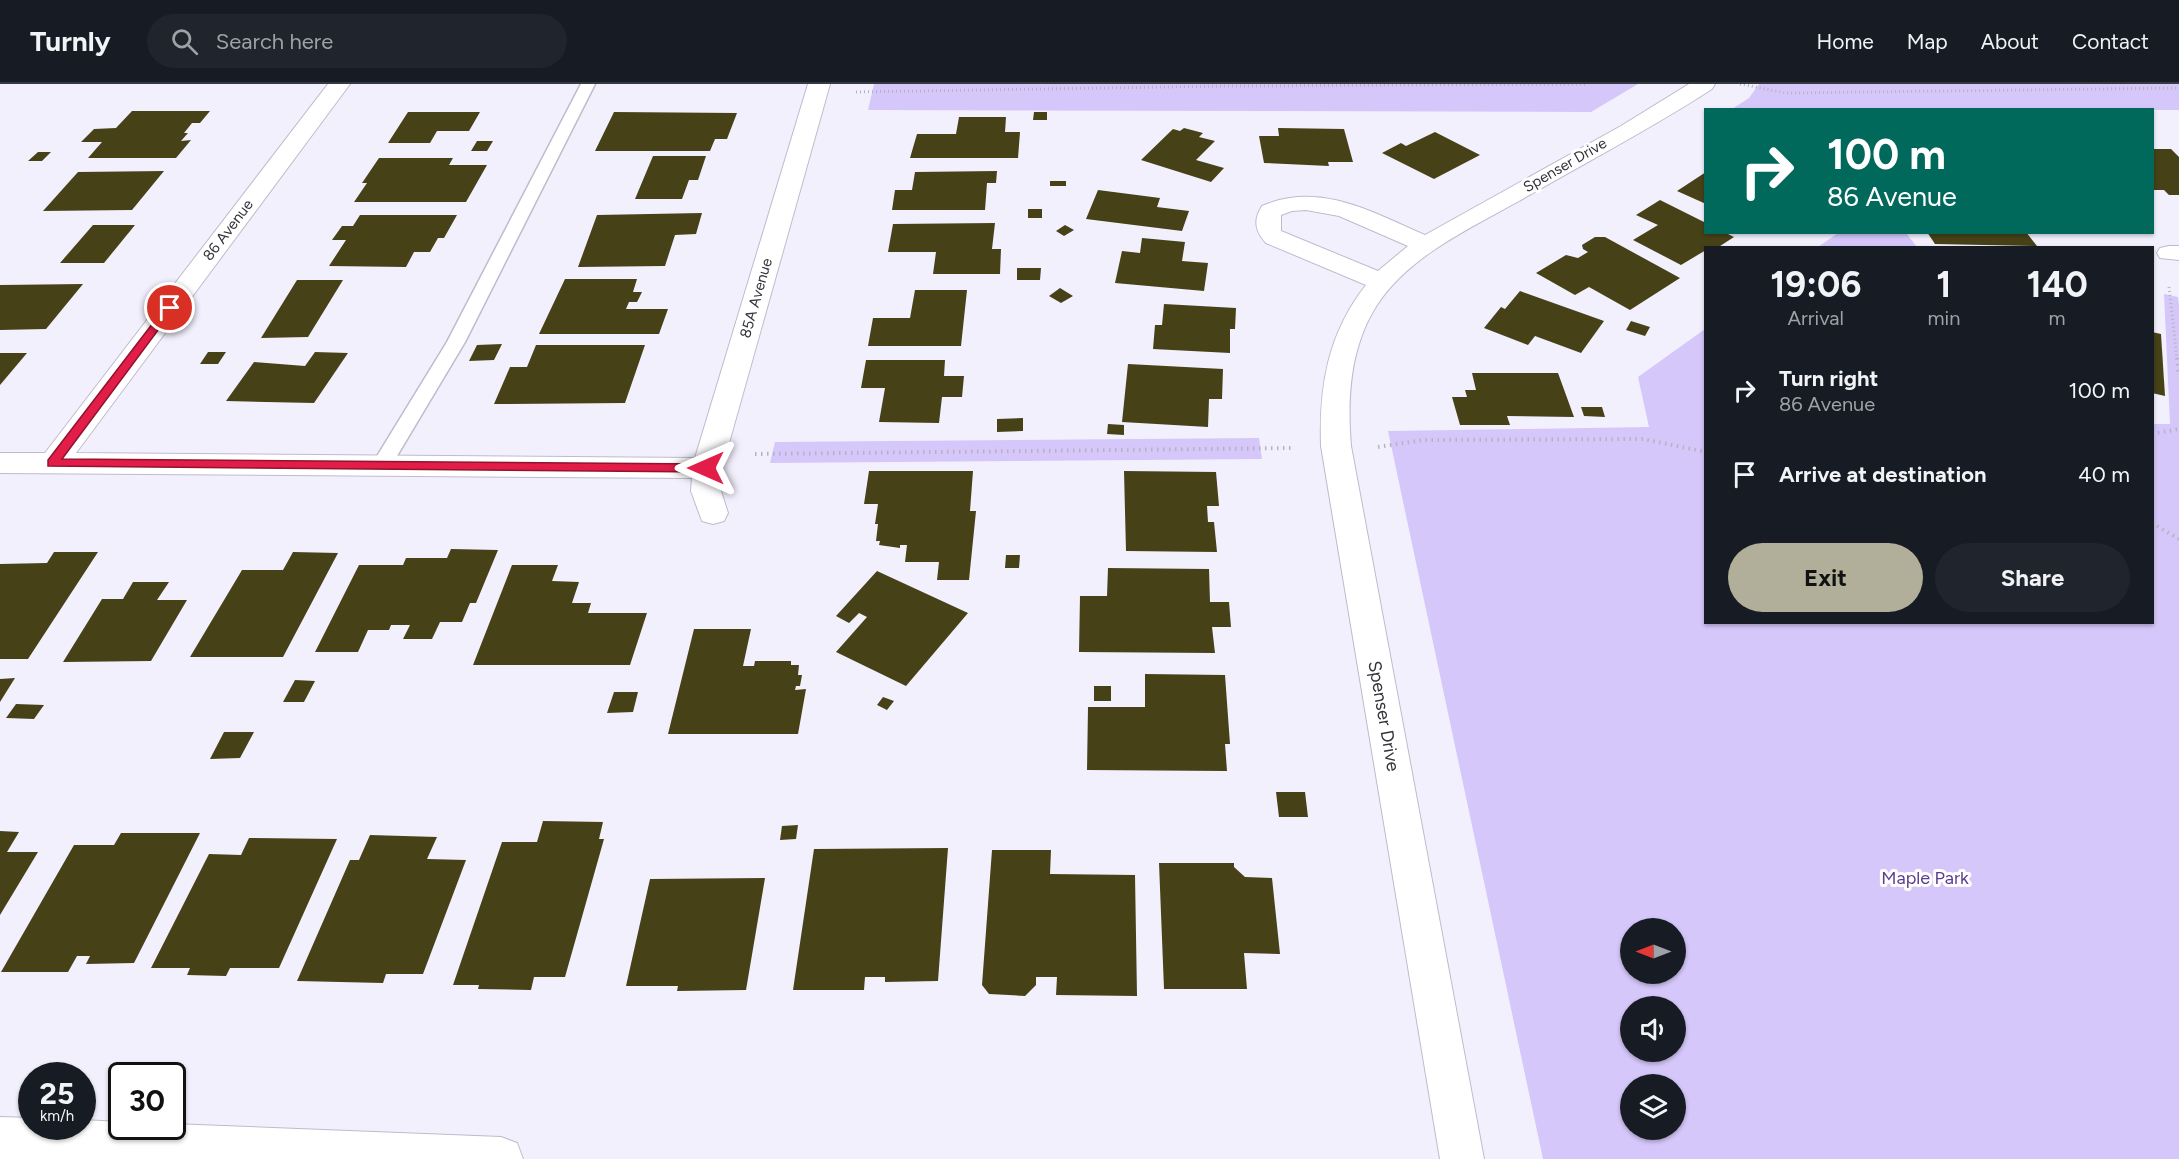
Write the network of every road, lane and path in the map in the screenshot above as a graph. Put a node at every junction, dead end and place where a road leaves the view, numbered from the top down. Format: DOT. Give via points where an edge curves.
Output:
graph roads {
  1 [pos="339,84"];
  2 [pos="588,84"];
  3 [pos="819,84"];
  4 [pos="1587,84"];
  5 [pos="1704,84"];
  6 [pos="1740,84"];
  7 [pos="2052,84"];
  8 [pos="2179,88"];
  9 [pos="2056,89"];
  10 [pos="850,92"];
  11 [pos="1425,244"];
  12 [pos="1382,282"];
  13 [pos="2169,286"];
  14 [pos="2179,376"];
  15 [pos="2179,429"];
  16 [pos="2154,434"];
  17 [pos="1376,447"];
  18 [pos="1300,448"];
  19 [pos="1704,452"];
  20 [pos="750,454"];
  21 [pos="0,463"];
  22 [pos="53,463"];
  23 [pos="381,466"];
  24 [pos="706,468"];
  25 [pos="713,513"];
  26 [pos="2154,524"];
  27 [pos="2179,539"];
  28 [pos="0,1139"];
  29 [pos="501,1159"];
  30 [pos="1462,1159"];
  1 -- 22 [label="street, 86 Avenue"];
  2 -- 23 [label="lane" via="456,342"];
  3 -- 24 [label="street, 85A Avenue"];
  4 -- 10 [label="path"];
  5 -- 11 [label="street, Spenser Drive"];
  6 -- 9 [label="path" via="1786,93"];
  7 -- 9 [label="path"];
  8 -- 9 [label="path"];
  11 -- 12 [label="street, Spenser Drive"];
  11 -- 12 [label="street" via="1315,202 1289,202 1271,211 1267,224 1275,238"];
  12 -- 30 [label="street, Spenser Drive" via="1356,318 1342,353 1334,404 1336,446"];
  13 -- 14 [label="path"];
  15 -- 16 [label="path"];
  17 -- 19 [label="path" via="1423,440 1643,439"];
  18 -- 20 [label="path"];
  21 -- 22 [label="street"];
  22 -- 23 [label="street"];
  23 -- 24 [label="street"];
  24 -- 25 [label="street, 85A Avenue" via="706,491"];
  26 -- 27 [label="path"];
  28 -- 29 [label="street"];
}
